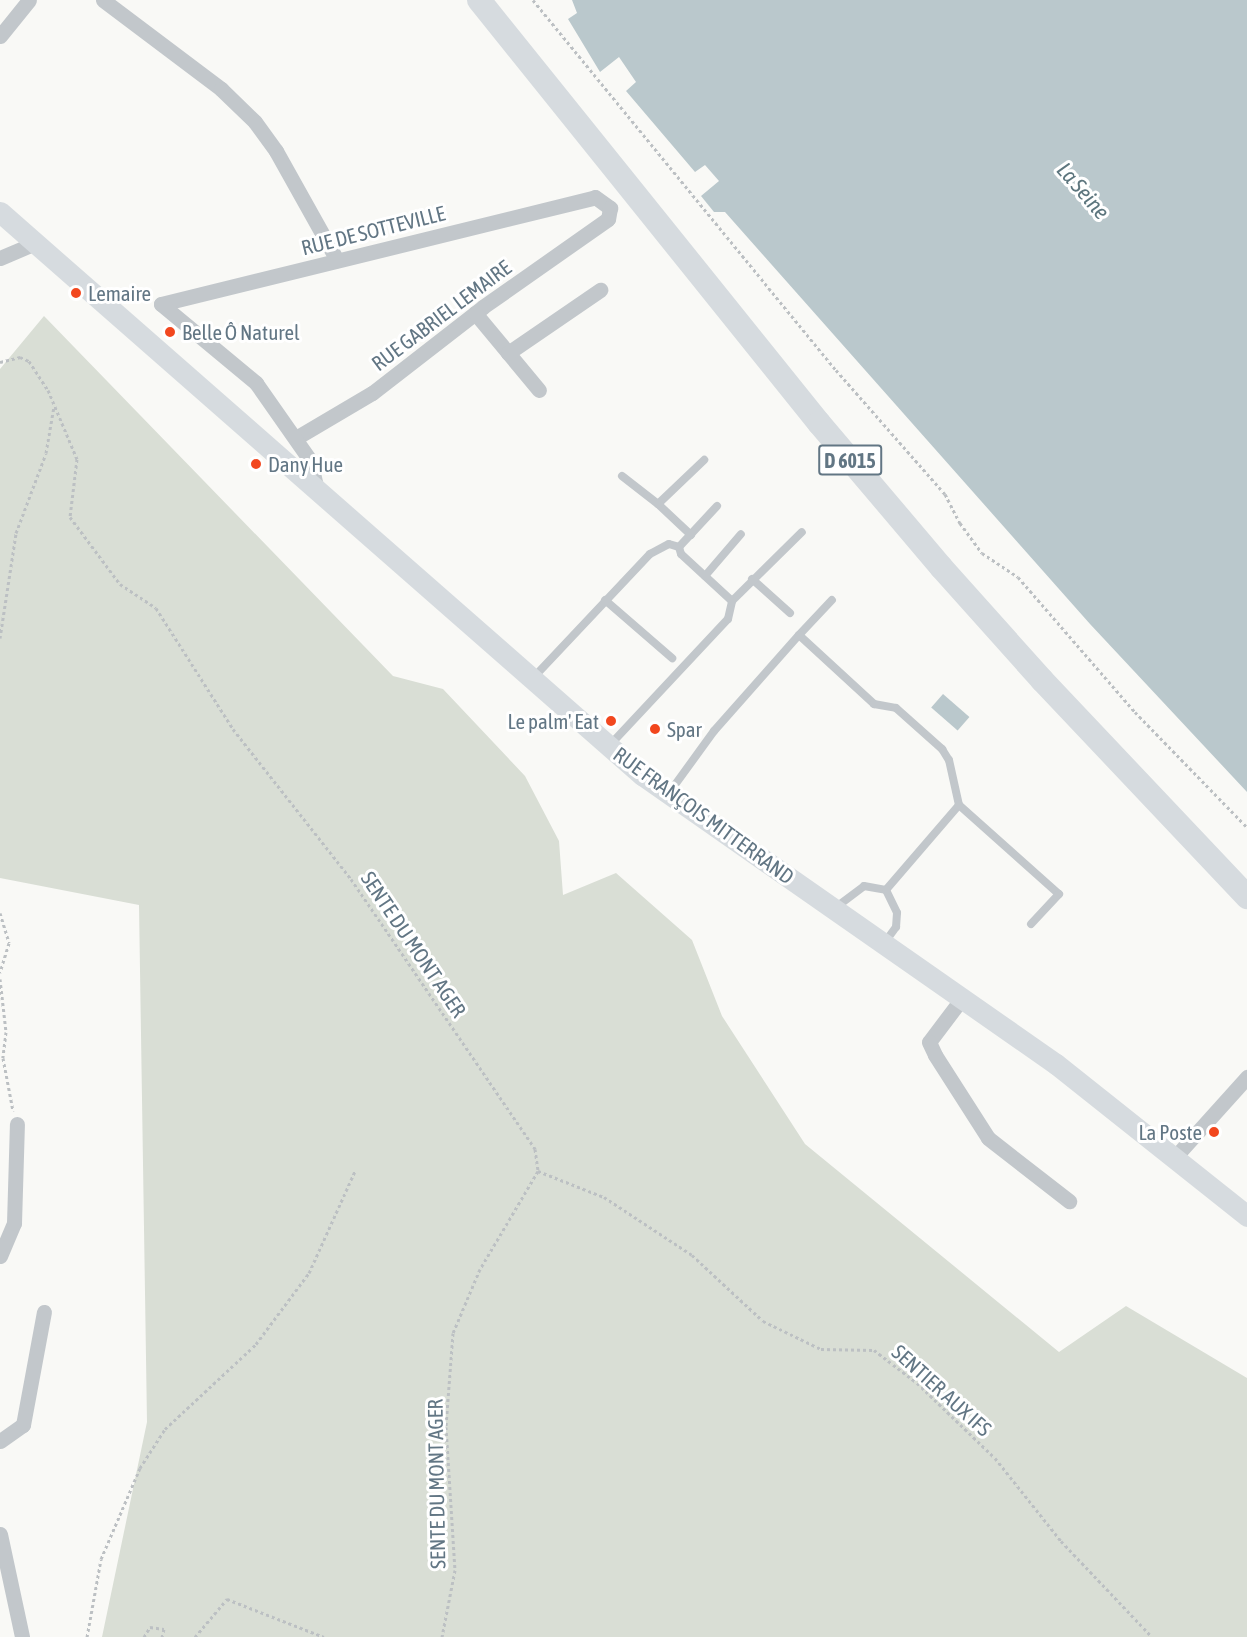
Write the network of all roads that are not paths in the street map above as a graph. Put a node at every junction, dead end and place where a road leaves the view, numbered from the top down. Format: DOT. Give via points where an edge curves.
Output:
graph roads {
  1 [pos="29,0"];
  2 [pos="103,0"];
  3 [pos="479,0"];
  4 [pos="0,36"];
  5 [pos="595,197"];
  6 [pos="0,212"];
  7 [pos="35,243"];
  8 [pos="0,258"];
  9 [pos="337,260"];
  10 [pos="600,290"];
  11 [pos="475,313"];
  12 [pos="508,353"];
  13 [pos="539,390"];
  14 [pos="296,438"];
  15 [pos="704,460"];
  16 [pos="622,476"];
  17 [pos="317,490"];
  18 [pos="658,504"];
  19 [pos="717,506"];
  20 [pos="802,532"];
  21 [pos="741,534"];
  22 [pos="691,535"];
  23 [pos="680,547"];
  24 [pos="705,576"];
  25 [pos="752,579"];
  26 [pos="605,600"];
  27 [pos="832,600"];
  28 [pos="732,602"];
  29 [pos="790,614"];
  30 [pos="799,635"];
  31 [pos="672,658"];
  32 [pos="532,680"];
  33 [pos="608,747"];
  34 [pos="668,794"];
  35 [pos="959,805"];
  36 [pos="886,890"];
  37 [pos="1247,897"];
  38 [pos="835,908"];
  39 [pos="1032,924"];
  40 [pos="885,942"];
  41 [pos="963,997"];
  42 [pos="1247,1077"];
  43 [pos="17,1124"];
  44 [pos="1175,1157"];
  45 [pos="1069,1201"];
  46 [pos="1247,1216"];
  47 [pos="0,1256"];
  48 [pos="44,1312"];
  49 [pos="0,1441"];
  50 [pos="0,1534"];
  51 [pos="22,1637"];
  1 -- 4 [label="street"];
  2 -- 9 [label="street" via="221,89 255,122 276,151"];
  3 -- 37 [label="main road, D 6015" via="819,423 941,567"];
  5 -- 9 [label="street, RUE DE SOTTEVILLE"];
  5 -- 11 [label="street, RUE GABRIEL LEMAIRE" via="610,208 608,219"];
  6 -- 7 [label="street, RUE FRANÇOIS MITTERRAND"];
  7 -- 8 [label="street"];
  7 -- 17 [label="street, RUE FRANÇOIS MITTERRAND"];
  9 -- 14 [label="street, RUE DE SOTTEVILLE" via="161,304 256,383"];
  10 -- 12 [label="street"];
  11 -- 12 [label="street"];
  11 -- 14 [label="street, RUE GABRIEL LEMAIRE" via="372,393"];
  12 -- 13 [label="street"];
  14 -- 17 [label="street" via="316,474"];
  15 -- 18 [label="lane"];
  16 -- 18 [label="lane"];
  17 -- 32 [label="street, RUE FRANÇOIS MITTERRAND"];
  18 -- 22 [label="lane"];
  19 -- 22 [label="lane"];
  20 -- 25 [label="lane"];
  21 -- 24 [label="lane"];
  22 -- 23 [label="lane"];
  23 -- 24 [label="lane" via="681,554"];
  23 -- 26 [label="lane" via="661,546"];
  24 -- 28 [label="lane"];
  25 -- 28 [label="lane"];
  25 -- 29 [label="lane"];
  26 -- 31 [label="lane"];
  26 -- 32 [label="lane"];
  27 -- 30 [label="lane"];
  28 -- 33 [label="lane" via="728,619"];
  30 -- 34 [label="lane" via="714,731"];
  30 -- 35 [label="lane" via="874,704 896,708 942,749 949,760"];
  32 -- 33 [label="street, RUE FRANÇOIS MITTERRAND"];
  33 -- 34 [label="street, RUE FRANÇOIS MITTERRAND"];
  34 -- 38 [label="street, RUE FRANÇOIS MITTERRAND"];
  35 -- 36 [label="lane"];
  35 -- 39 [label="lane" via="1059,894"];
  36 -- 38 [label="lane" via="864,886"];
  36 -- 40 [label="lane" via="897,912 896,927"];
  38 -- 40 [label="street, RUE FRANÇOIS MITTERRAND"];
  40 -- 41 [label="street, RUE FRANÇOIS MITTERRAND"];
  41 -- 44 [label="street, RUE FRANÇOIS MITTERRAND"];
  41 -- 45 [label="street" via="929,1042 935,1055 988,1138"];
  42 -- 44 [label="street"];
  43 -- 47 [label="street" via="14,1223"];
  44 -- 46 [label="street, RUE FRANÇOIS MITTERRAND"];
  48 -- 49 [label="street" via="23,1425"];
  50 -- 51 [label="street"];
}
